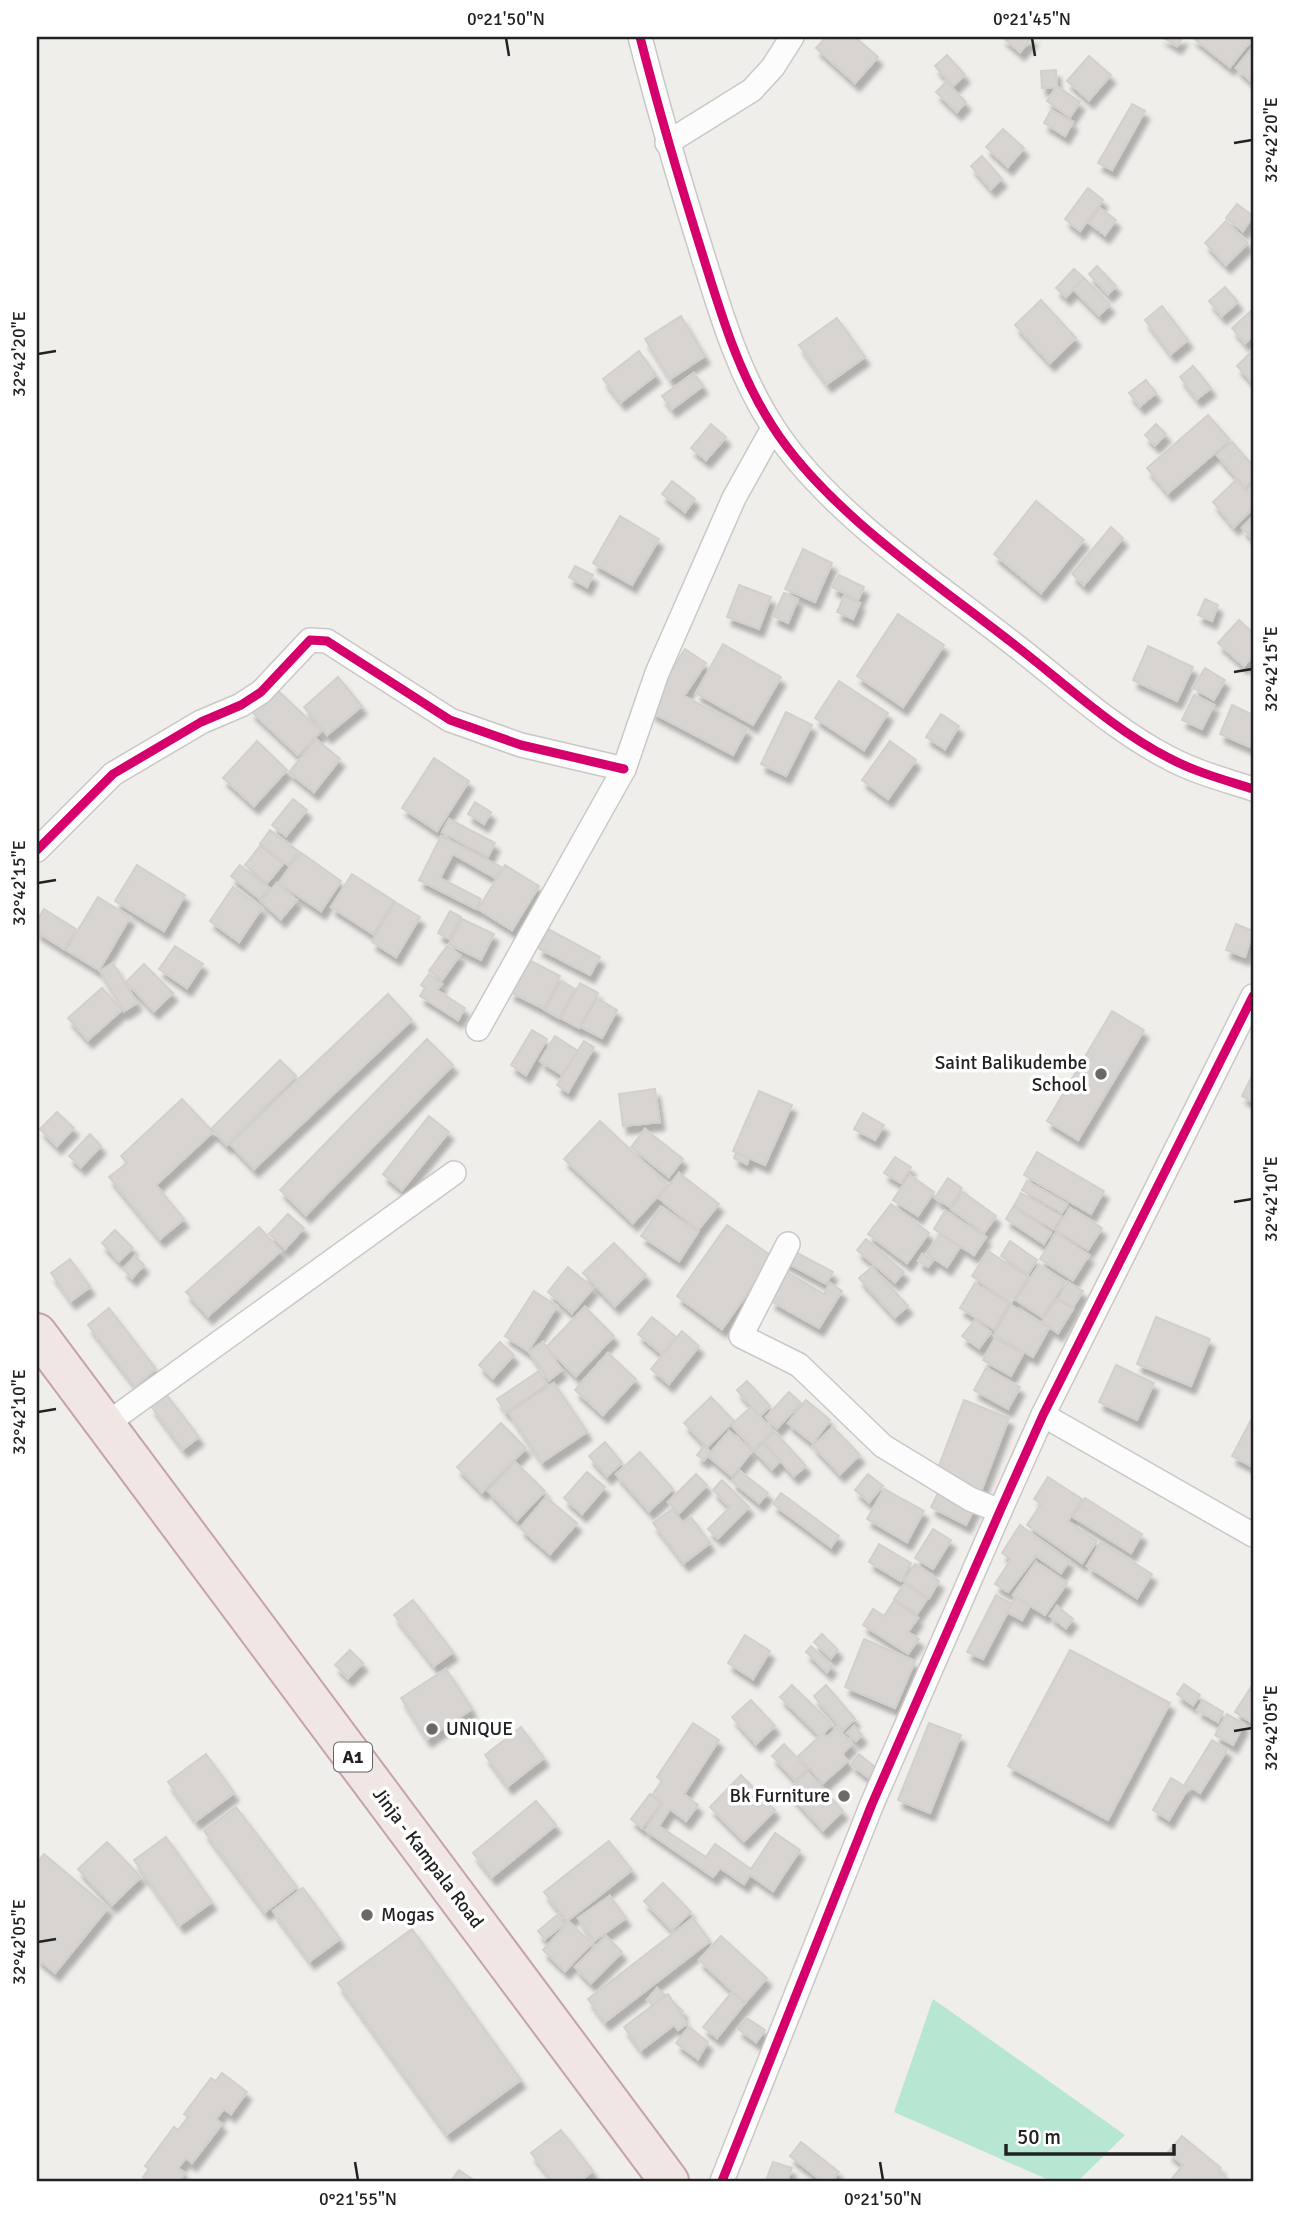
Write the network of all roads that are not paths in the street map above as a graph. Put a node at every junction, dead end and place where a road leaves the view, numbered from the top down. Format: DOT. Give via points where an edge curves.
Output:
graph roads {
  1 [pos="640,37"];
  2 [pos="792,37"];
  3 [pos="667,142"];
  4 [pos="773,428"];
  5 [pos="624,769"];
  6 [pos="1253,789"];
  7 [pos="37,850"];
  8 [pos="1253,996"];
  9 [pos="478,1028"];
  10 [pos="454,1173"];
  11 [pos="788,1244"];
  12 [pos="37,1333"];
  13 [pos="1043,1415"];
  14 [pos="105,1425"];
  15 [pos="1000,1511"];
  16 [pos="1253,1535"];
  17 [pos="727,2178"];
  18 [pos="669,2181"];
  1 -- 3 [label="street"];
  2 -- 3 [label="street" via="752,90"];
  3 -- 4 [label="street" via="724,324"];
  4 -- 5 [label="street" via="734,498 657,673"];
  4 -- 6 [label="street" via="858,522 1117,725 1168,758"];
  5 -- 7 [label="street" via="521,745 450,720 319,639 310,640 261,692 113,774"];
  5 -- 9 [label="street"];
  8 -- 13 [label="street"];
  10 -- 14 [label="street"];
  11 -- 15 [label="street" via="741,1336 799,1365 883,1446 970,1499"];
  12 -- 14 [label="highway, Jinja - Kampala Road / A1"];
  13 -- 15 [label="street"];
  13 -- 16 [label="street"];
  14 -- 18 [label="highway, Jinja - Kampala Road / A1"];
  15 -- 17 [label="street" via="872,1804"];
}
